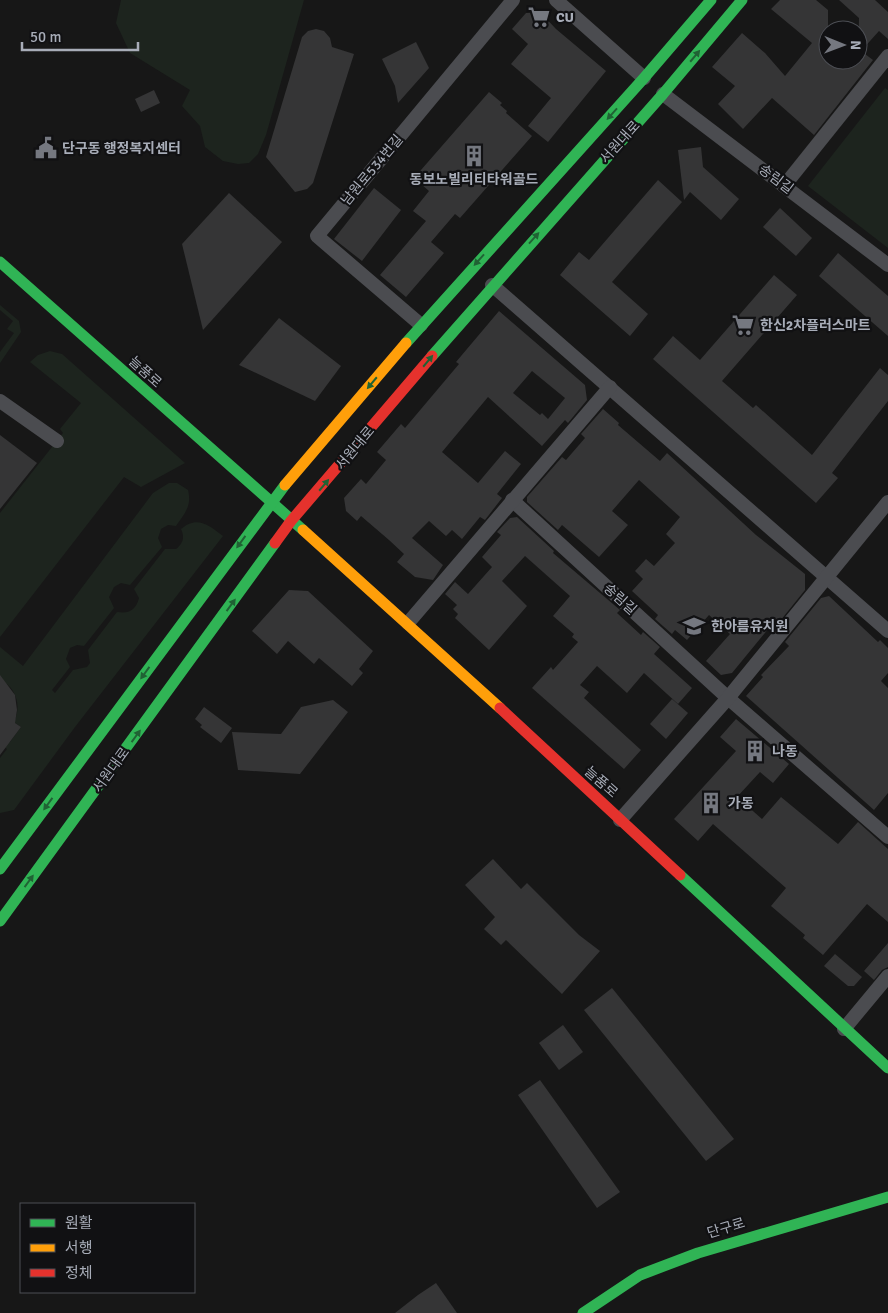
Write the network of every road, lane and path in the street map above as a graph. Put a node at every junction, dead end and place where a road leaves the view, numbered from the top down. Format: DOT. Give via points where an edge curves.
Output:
graph roads {
  1 [pos="513,0"];
  2 [pos="556,0"];
  3 [pos="711,0"];
  4 [pos="742,0"];
  5 [pos="888,56"];
  6 [pos="883,71"];
  7 [pos="654,86"];
  8 [pos="784,186"];
  9 [pos="0,262"];
  10 [pos="888,265"];
  11 [pos="492,285"];
  12 [pos="421,326"];
  13 [pos="610,388"];
  14 [pos="0,401"];
  15 [pos="57,441"];
  16 [pos="512,500"];
  17 [pos="888,502"];
  18 [pos="270,503"];
  19 [pos="291,521"];
  20 [pos="826,578"];
  21 [pos="408,623"];
  22 [pos="888,632"];
  23 [pos="728,698"];
  24 [pos="620,820"];
  25 [pos="888,837"];
  26 [pos="0,869"];
  27 [pos="0,920"];
  28 [pos="888,976"];
  29 [pos="844,1029"];
  30 [pos="888,1068"];
  31 [pos="888,1197"];
  32 [pos="583,1313"];
  1 -- 12 [label="street, 남원로534번길" via="317,236"];
  2 -- 7 [label="street, 송림길"];
  3 -- 7 [label="street, 서원대로"];
  7 -- 4 [label="street, 서원대로, one-way"];
  5 -- 6 [label="street"];
  6 -- 8 [label="street"];
  7 -- 8 [label="street, 송림길"];
  11 -- 7 [label="street, 서원대로, one-way"];
  7 -- 12 [label="street, 서원대로, one-way"];
  8 -- 10 [label="street, 송림길"];
  9 -- 18 [label="street, 늘품로"];
  11 -- 13 [label="street"];
  19 -- 11 [label="street, 서원대로, one-way"];
  12 -- 18 [label="street, 서원대로, one-way"];
  13 -- 16 [label="street"];
  13 -- 20 [label="street"];
  14 -- 15 [label="street"];
  16 -- 21 [label="street"];
  16 -- 23 [label="street, 송림길"];
  17 -- 20 [label="street"];
  18 -- 19 [label="street, 늘품로"];
  18 -- 26 [label="street, 서원대로, one-way" via="11,846"];
  19 -- 21 [label="street, 늘품로"];
  27 -- 19 [label="street, 서원대로, one-way"];
  20 -- 22 [label="street"];
  20 -- 23 [label="street"];
  21 -- 24 [label="street, 늘품로"];
  23 -- 24 [label="street"];
  23 -- 25 [label="street, 송림길"];
  24 -- 29 [label="street, 늘품로"];
  28 -- 29 [label="street"];
  29 -- 30 [label="street, 늘품로"];
  31 -- 32 [label="street, 단구로" via="698,1253 640,1275"];
}
